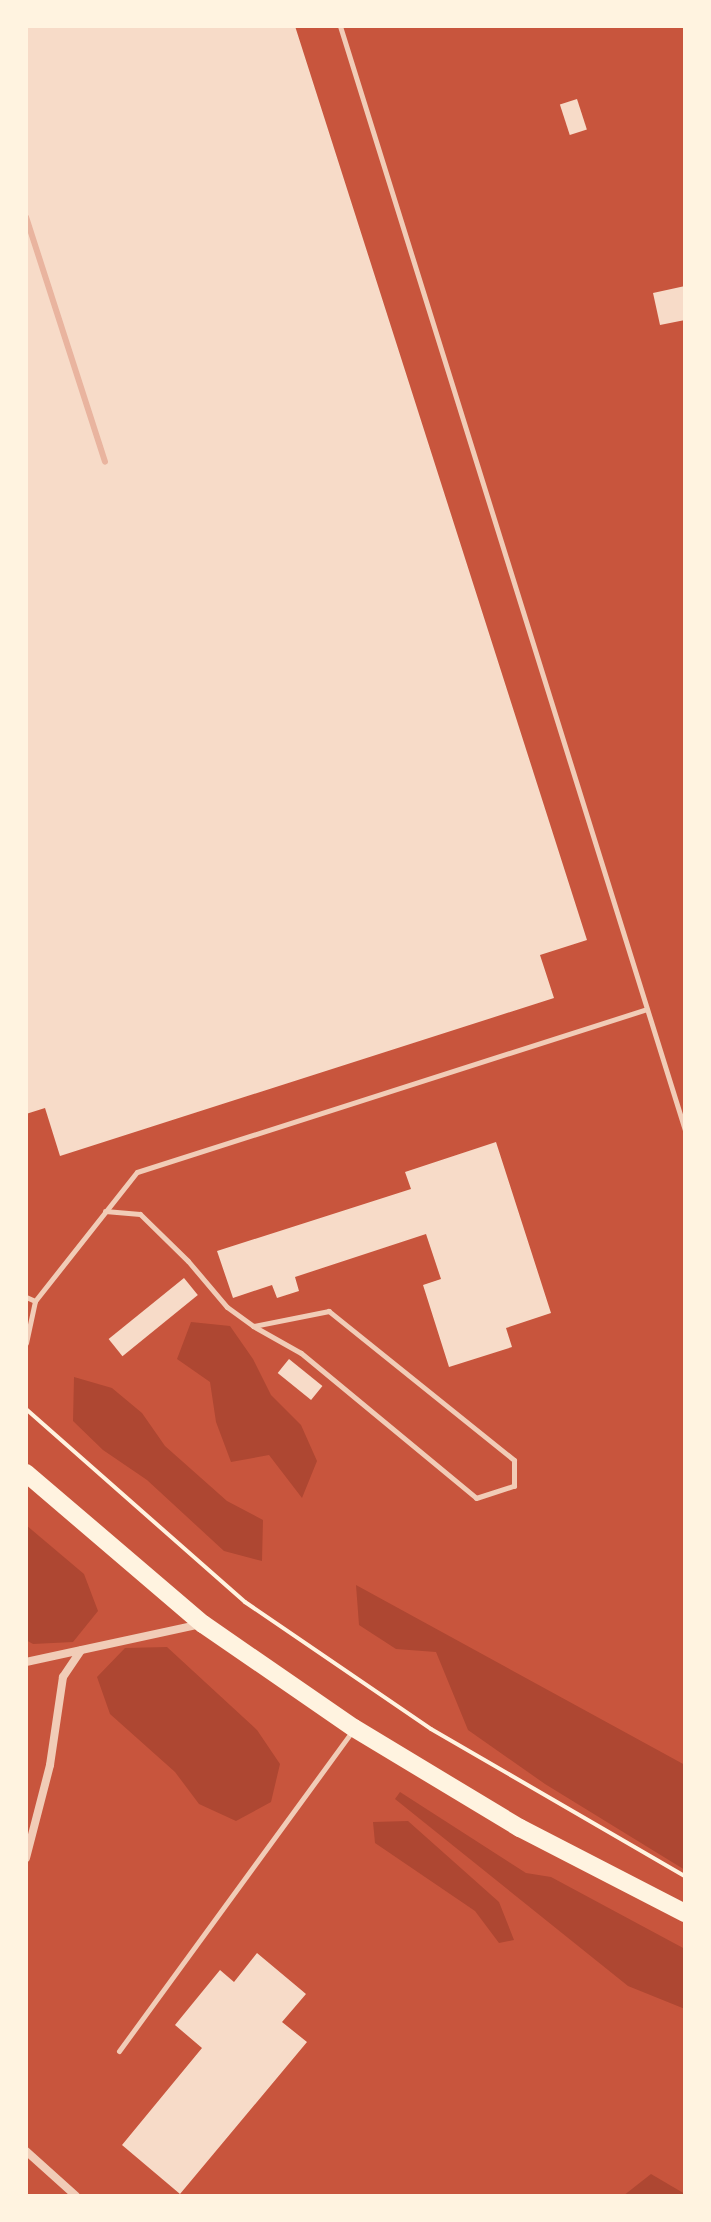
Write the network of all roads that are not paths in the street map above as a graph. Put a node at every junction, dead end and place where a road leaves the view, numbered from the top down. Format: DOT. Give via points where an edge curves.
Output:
graph roads {
  1 [pos="340,26"];
  2 [pos="647,1009"];
  3 [pos="685,1130"];
  4 [pos="105,1211"];
  5 [pos="26,1297"];
  6 [pos="35,1301"];
  7 [pos="253,1326"];
  8 [pos="26,1343"];
  9 [pos="26,1473"];
  10 [pos="203,1624"];
  11 [pos="81,1650"];
  12 [pos="26,1662"];
  13 [pos="354,1728"];
  14 [pos="26,1858"];
  15 [pos="685,1913"];
  16 [pos="119,2051"];
  17 [pos="26,2151"];
  18 [pos="76,2196"];
  1 -- 2 [label="lane"];
  2 -- 3 [label="lane"];
  2 -- 4 [label="lane" via="137,1172"];
  4 -- 6 [label="lane"];
  4 -- 7 [label="lane" via="140,1214 227,1307"];
  5 -- 6 [label="lane"];
  6 -- 8 [label="lane"];
  7 -- 7 [label="lane" via="301,1353 476,1498 514,1486 514,1460 329,1311"];
  9 -- 10 [label="highway"];
  10 -- 11 [label="street"];
  10 -- 13 [label="highway"];
  11 -- 12 [label="street"];
  11 -- 14 [label="street" via="63,1677 50,1765"];
  13 -- 15 [label="highway" via="520,1828"];
  13 -- 16 [label="lane"];
  17 -- 18 [label="street"];
}
